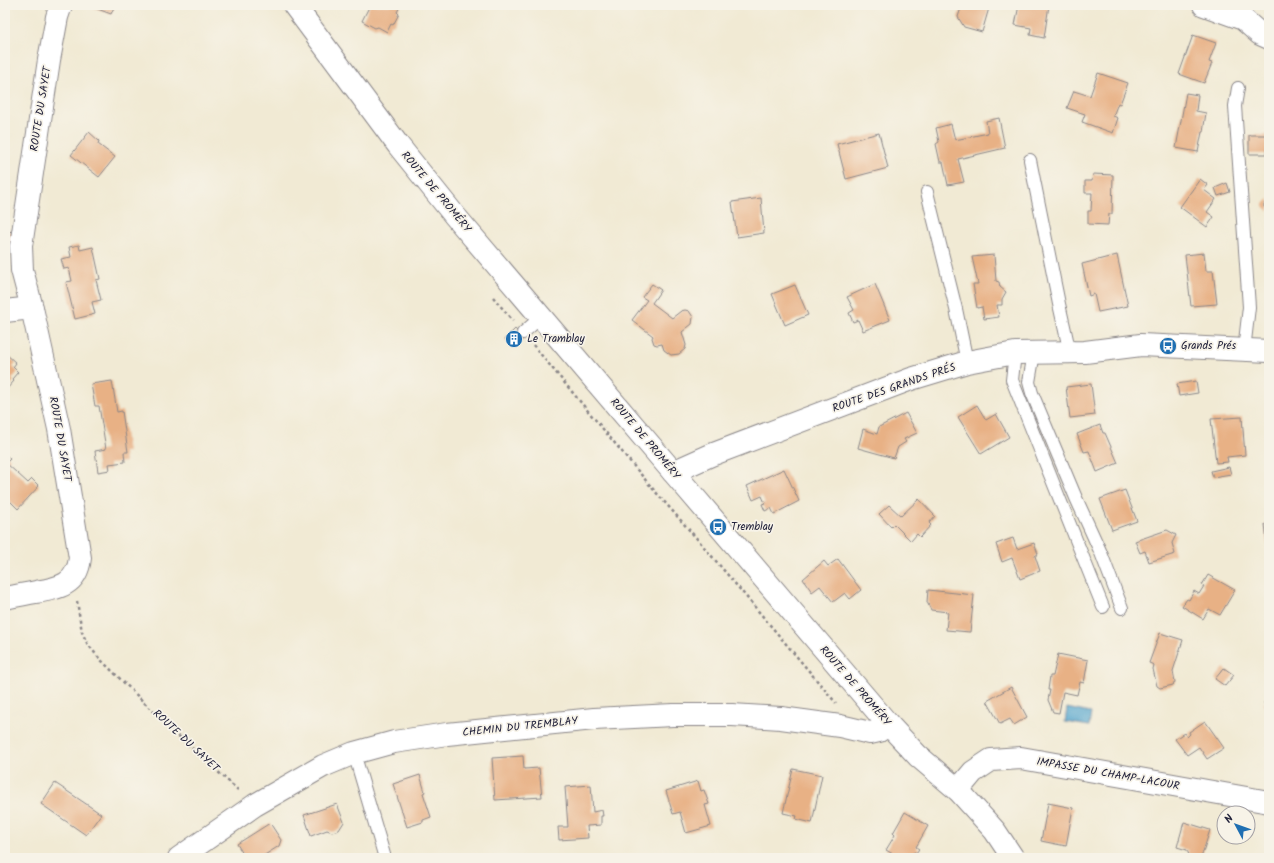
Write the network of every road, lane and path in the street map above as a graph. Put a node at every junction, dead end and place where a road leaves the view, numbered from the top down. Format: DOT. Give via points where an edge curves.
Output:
graph roads {
  1 [pos="61,5"];
  2 [pos="294,5"];
  3 [pos="1204,5"];
  4 [pos="1245,12"];
  5 [pos="1269,38"];
  6 [pos="1238,88"];
  7 [pos="1030,160"];
  8 [pos="927,192"];
  9 [pos="32,308"];
  10 [pos="5,311"];
  11 [pos="541,317"];
  12 [pos="523,333"];
  13 [pos="1244,350"];
  14 [pos="1269,351"];
  15 [pos="1024,353"];
  16 [pos="1070,353"];
  17 [pos="967,362"];
  18 [pos="673,472"];
  19 [pos="74,577"];
  20 [pos="5,598"];
  21 [pos="1103,606"];
  22 [pos="1122,608"];
  23 [pos="888,724"];
  24 [pos="354,753"];
  25 [pos="958,790"];
  26 [pos="1268,803"];
  27 [pos="255,805"];
  28 [pos="179,858"];
  29 [pos="385,858"];
  30 [pos="1013,858"];
  1 -- 9 [label="street, ROUTE DU SAYET" via="49,60 21,246 22,270"];
  2 -- 11 [label="street, ROUTE DE PROMÉRY" via="398,145"];
  3 -- 4 [label="street"];
  4 -- 5 [label="street" via="1260,34"];
  6 -- 13 [label="lane" via="1235,106 1249,307"];
  7 -- 16 [label="lane"];
  8 -- 17 [label="lane"];
  9 -- 10 [label="street"];
  9 -- 19 [label="street, ROUTE DU SAYET" via="59,429 80,558"];
  11 -- 12 [label="lane"];
  11 -- 18 [label="street, ROUTE DE PROMÉRY"];
  13 -- 14 [label="street, ROUTE DES GRANDS PRÉS"];
  13 -- 16 [label="street, ROUTE DES GRANDS PRÉS" via="1140,345"];
  15 -- 16 [label="street, ROUTE DES GRANDS PRÉS"];
  15 -- 17 [label="street, ROUTE DES GRANDS PRÉS"];
  15 -- 21 [label="lane" via="1012,380"];
  15 -- 22 [label="lane" via="1032,393"];
  17 -- 18 [label="street, ROUTE DES GRANDS PRÉS" via="911,380 711,455"];
  18 -- 23 [label="street, ROUTE DE PROMÉRY"];
  19 -- 20 [label="street" via="61,587"];
  19 -- 27 [label="path, ROUTE DU SAYET" via="82,632 98,657 173,731"];
  23 -- 24 [label="street, CHEMIN DU TREMBLAY" via="879,731 870,733 781,718 732,715 594,718 447,734 394,742"];
  23 -- 25 [label="street, ROUTE DE PROMÉRY" via="918,756"];
  24 -- 27 [label="street, CHEMIN DU TREMBLAY" via="323,766"];
  24 -- 29 [label="lane"];
  25 -- 26 [label="street, IMPASSE DU CHAMP-LACOUR" via="972,772 991,760 1021,758"];
  25 -- 30 [label="street, ROUTE DE PROMÉRY" via="995,831"];
  27 -- 28 [label="street, CHEMIN DU TREMBLAY"];
}
